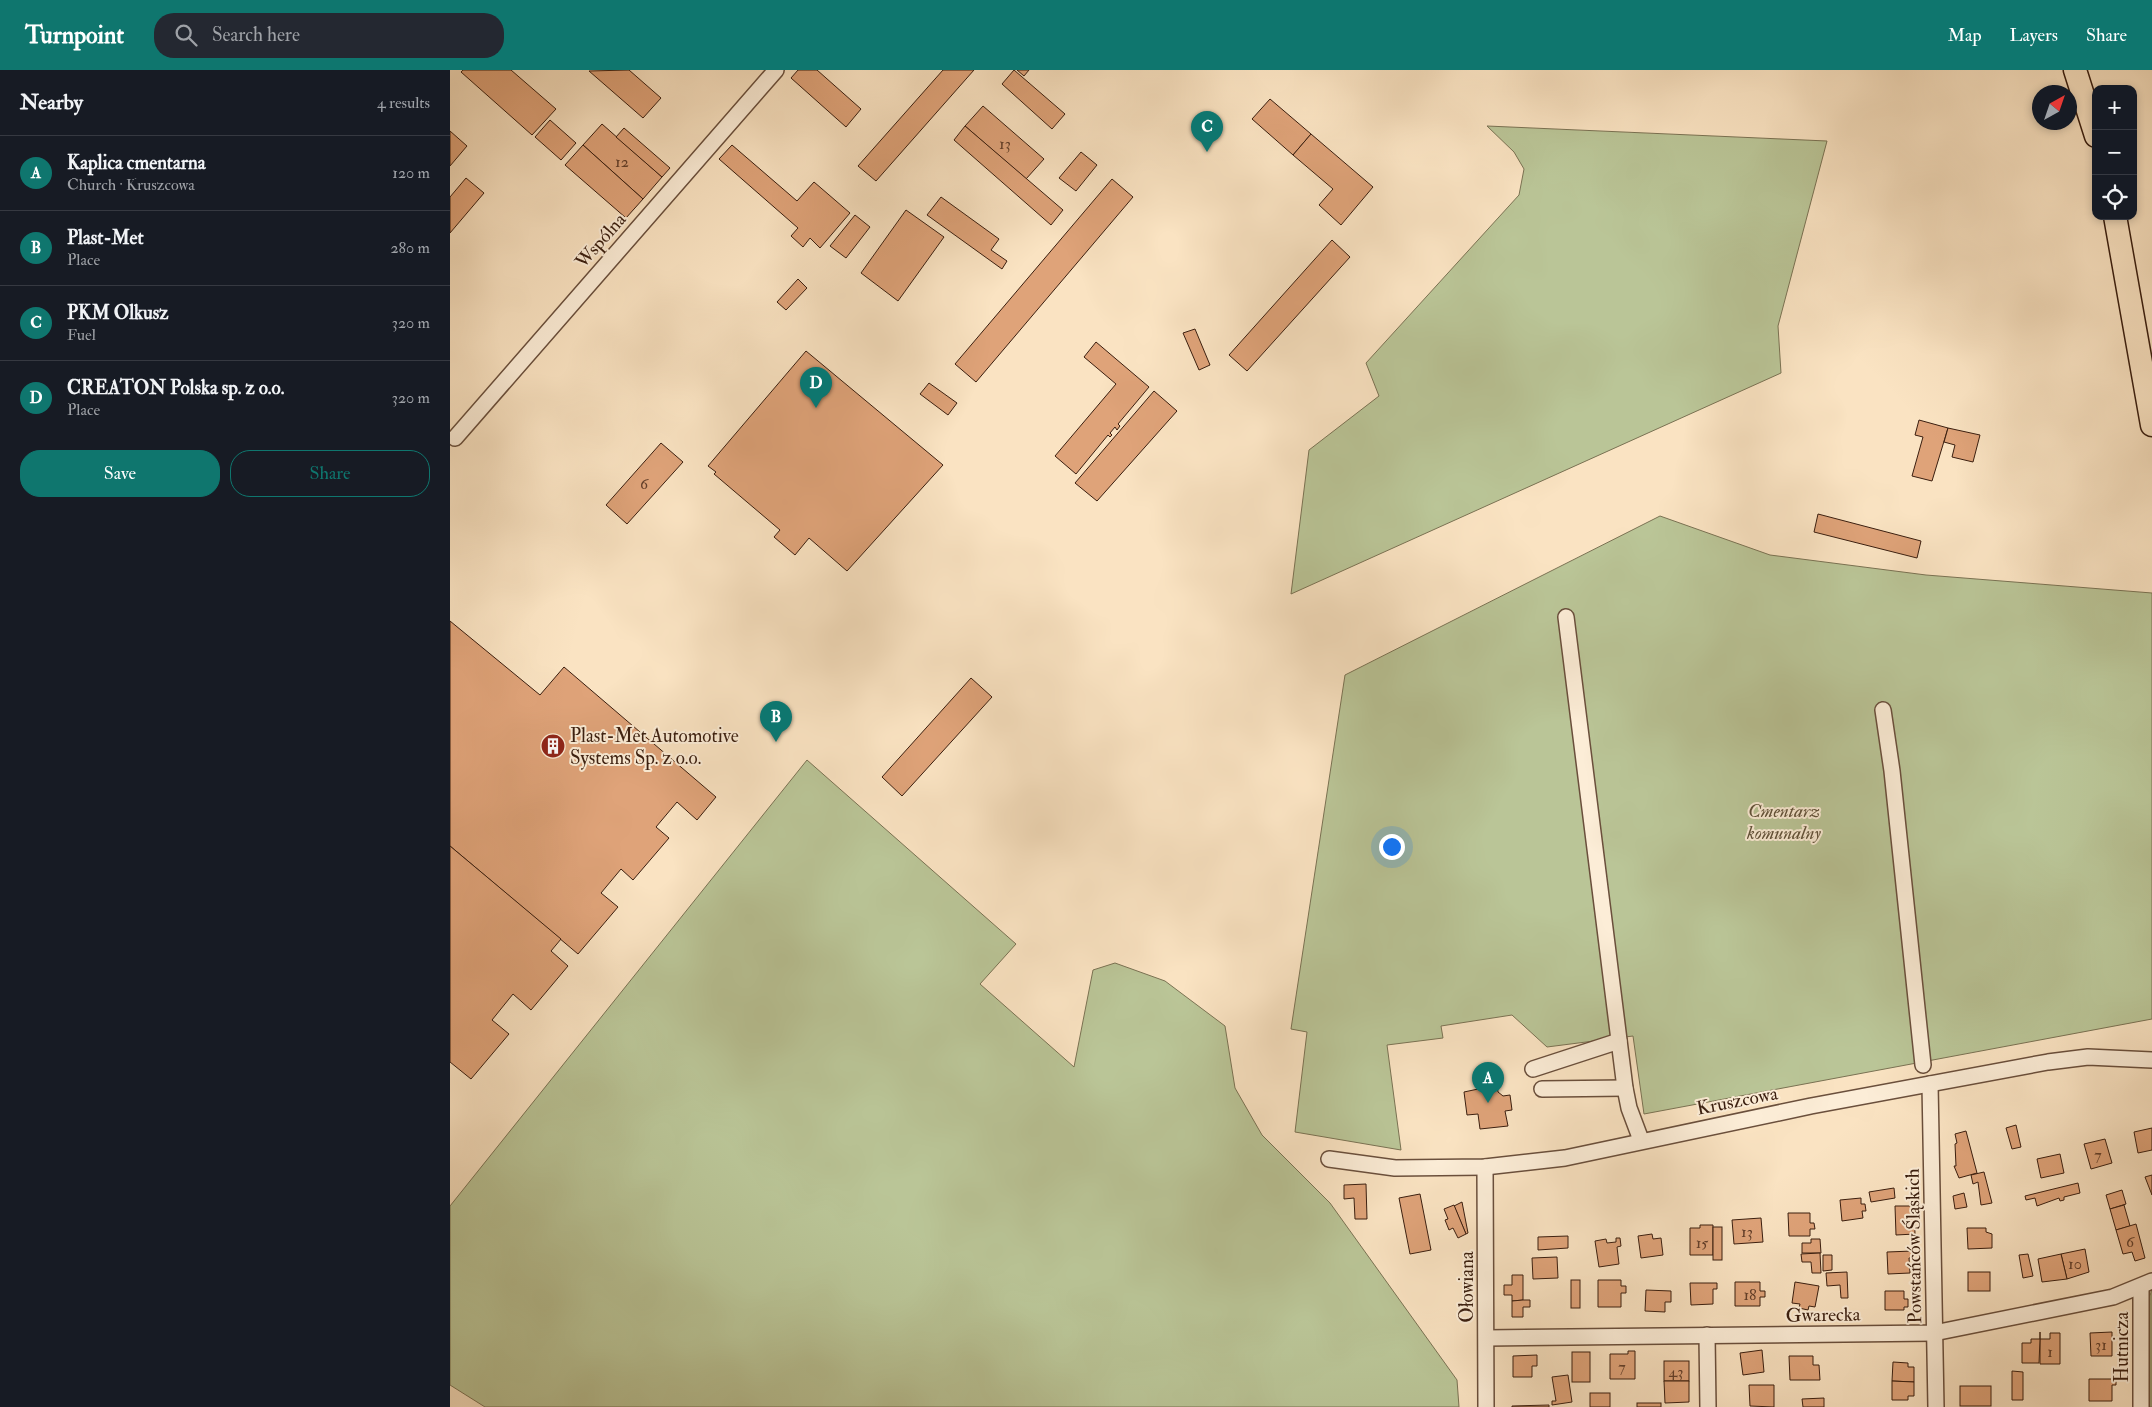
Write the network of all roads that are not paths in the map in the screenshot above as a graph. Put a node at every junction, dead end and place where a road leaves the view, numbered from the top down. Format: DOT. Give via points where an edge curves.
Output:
graph roads {
  1 [pos="776,70"];
  2 [pos="2075,70"];
  3 [pos="2094,130"];
  4 [pos="2116,220"];
  5 [pos="2152,425"];
  6 [pos="455,438"];
  7 [pos="1566,617"];
  8 [pos="1883,710"];
  9 [pos="1619,1041"];
  10 [pos="2152,1060"];
  11 [pos="1923,1065"];
  12 [pos="1533,1070"];
  13 [pos="1930,1084"];
  14 [pos="1625,1088"];
  15 [pos="1542,1089"];
  16 [pos="1641,1140"];
  17 [pos="1329,1159"];
  18 [pos="1485,1167"];
  19 [pos="2147,1284"];
  20 [pos="1934,1333"];
  21 [pos="1707,1335"];
  22 [pos="1486,1338"];
  23 [pos="1486,1407"];
  24 [pos="1708,1407"];
  25 [pos="1936,1407"];
  26 [pos="2141,1407"];
  1 -- 6 [label="street, Wspólna"];
  2 -- 3 [label="main road"];
  4 -- 5 [label="main road"];
  7 -- 9 [label="street"];
  8 -- 11 [label="street"];
  9 -- 12 [label="street"];
  9 -- 14 [label="street"];
  10 -- 13 [label="street, Kruszcowa" via="2071,1059"];
  13 -- 16 [label="street, Kruszcowa"];
  13 -- 20 [label="street, Powstańców Śląskich"];
  14 -- 15 [label="street"];
  14 -- 16 [label="street"];
  16 -- 18 [label="street, Kruszcowa" via="1565,1158"];
  17 -- 18 [label="street, Kruszcowa" via="1395,1168"];
  18 -- 22 [label="street, Ołowiana"];
  19 -- 20 [label="street, Gwarecka" via="2113,1297"];
  19 -- 26 [label="street, Hutnicza"];
  20 -- 21 [label="street, Gwarecka"];
  20 -- 25 [label="street, Powstańców Śląskich"];
  21 -- 22 [label="street, Gwarecka"];
  21 -- 24 [label="street"];
  22 -- 23 [label="street, Ołowiana"];
}
